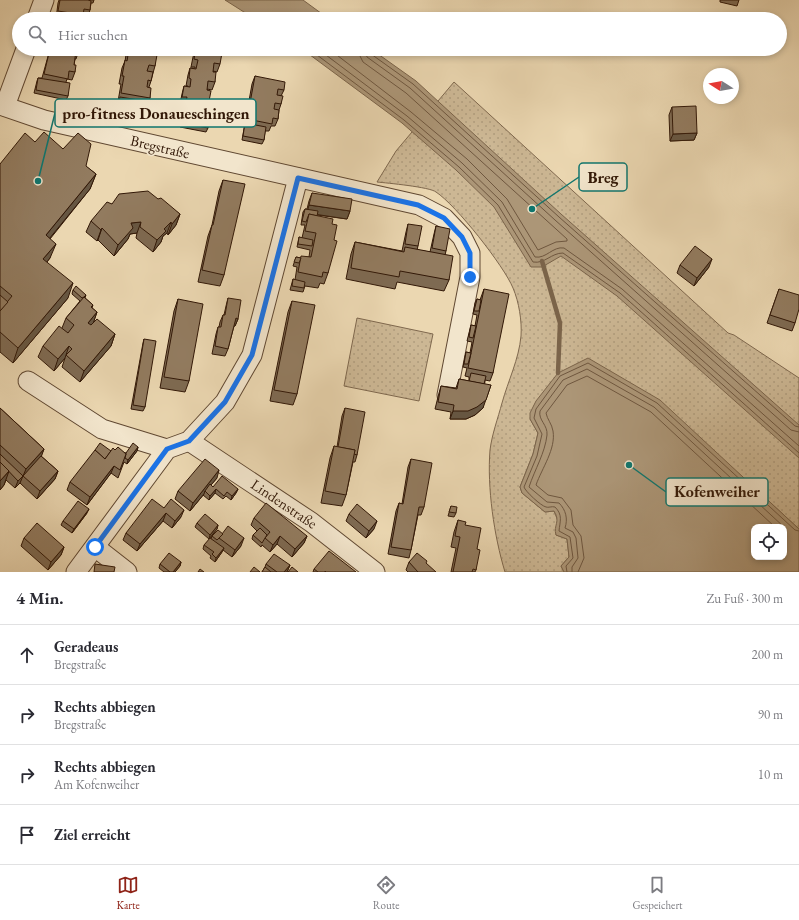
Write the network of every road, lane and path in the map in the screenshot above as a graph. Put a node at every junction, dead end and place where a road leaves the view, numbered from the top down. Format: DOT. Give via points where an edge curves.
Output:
graph roads {
  1 [pos="44,0"];
  2 [pos="40,12"];
  3 [pos="23,56"];
  4 [pos="2,106"];
  5 [pos="298,178"];
  6 [pos="28,381"];
  7 [pos="447,395"];
  8 [pos="189,441"];
  9 [pos="167,449"];
  10 [pos="95,547"];
  11 [pos="76,572"];
  12 [pos="127,572"];
  13 [pos="375,572"];
  1 -- 2 [label="street"];
  3 -- 4 [label="street"];
  4 -- 5 [label="street, Bregstraße" via="44,120"];
  5 -- 7 [label="street, Bregstraße" via="418,205 444,218 462,237 470,253 470,277"];
  5 -- 8 [label="street" via="252,355 225,402"];
  6 -- 9 [label="street" via="102,429"];
  8 -- 9 [label="street"];
  8 -- 13 [label="street, Lindenstraße" via="311,522"];
  9 -- 10 [label="street"];
  10 -- 11 [label="street"];
  10 -- 12 [label="street"];
}
